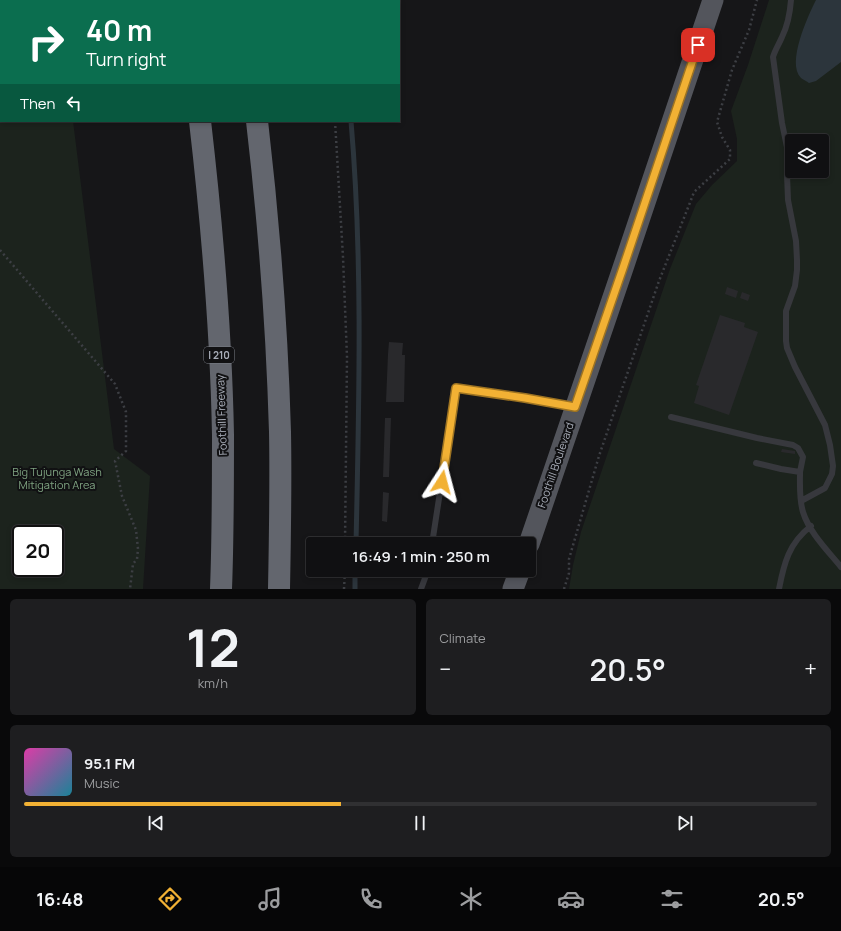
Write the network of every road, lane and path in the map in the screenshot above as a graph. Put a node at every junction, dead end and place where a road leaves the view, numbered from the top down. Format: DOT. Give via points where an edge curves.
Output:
graph roads {
  1 [pos="713,0"];
  2 [pos="757,0"];
  3 [pos="791,0"];
  4 [pos="200,122"];
  5 [pos="257,122"];
  6 [pos="335,122"];
  7 [pos="0,250"];
  8 [pos="575,407"];
  9 [pos="671,417"];
  10 [pos="756,463"];
  11 [pos="800,472"];
  12 [pos="801,501"];
  13 [pos="811,526"];
  14 [pos="346,537"];
  15 [pos="433,537"];
  16 [pos="531,537"];
  17 [pos="841,567"];
  18 [pos="345,577"];
  19 [pos="425,577"];
  20 [pos="517,577"];
  21 [pos="130,589"];
  22 [pos="221,589"];
  23 [pos="278,589"];
  24 [pos="344,589"];
  25 [pos="421,589"];
  26 [pos="513,589"];
  27 [pos="564,589"];
  28 [pos="779,589"];
  1 -- 8 [label="main road, Foothill Boulevard"];
  2 -- 27 [label="path" via="717,122 730,150 730,159 694,192 659,281 597,463 569,558 569,573"];
  3 -- 12 [label="lane" via="788,21 773,57 789,156 788,200 797,260 795,286 786,311 786,341 795,367 825,424 833,466 825,488"];
  4 -- 22 [label="highway, Foothill Freeway / I 210" via="216,289 220,366 223,449"];
  5 -- 23 [label="highway" via="278,364"];
  6 -- 14 [label="path" via="344,257 347,357"];
  7 -- 21 [label="path" via="115,384 126,412 126,451 115,461 122,496 136,530 137,559 132,564"];
  8 -- 15 [label="lane" via="456,388"];
  8 -- 16 [label="main road, Foothill Boulevard"];
  9 -- 11 [label="lane" via="793,445 803,457"];
  10 -- 11 [label="lane"];
  11 -- 12 [label="lane"];
  12 -- 13 [label="lane"];
  13 -- 17 [label="lane" via="823,546"];
  13 -- 28 [label="lane" via="792,547 785,561"];
  18 -- 24 [label="path"];
  19 -- 25 [label="lane"];
  20 -- 26 [label="main road"];
}
